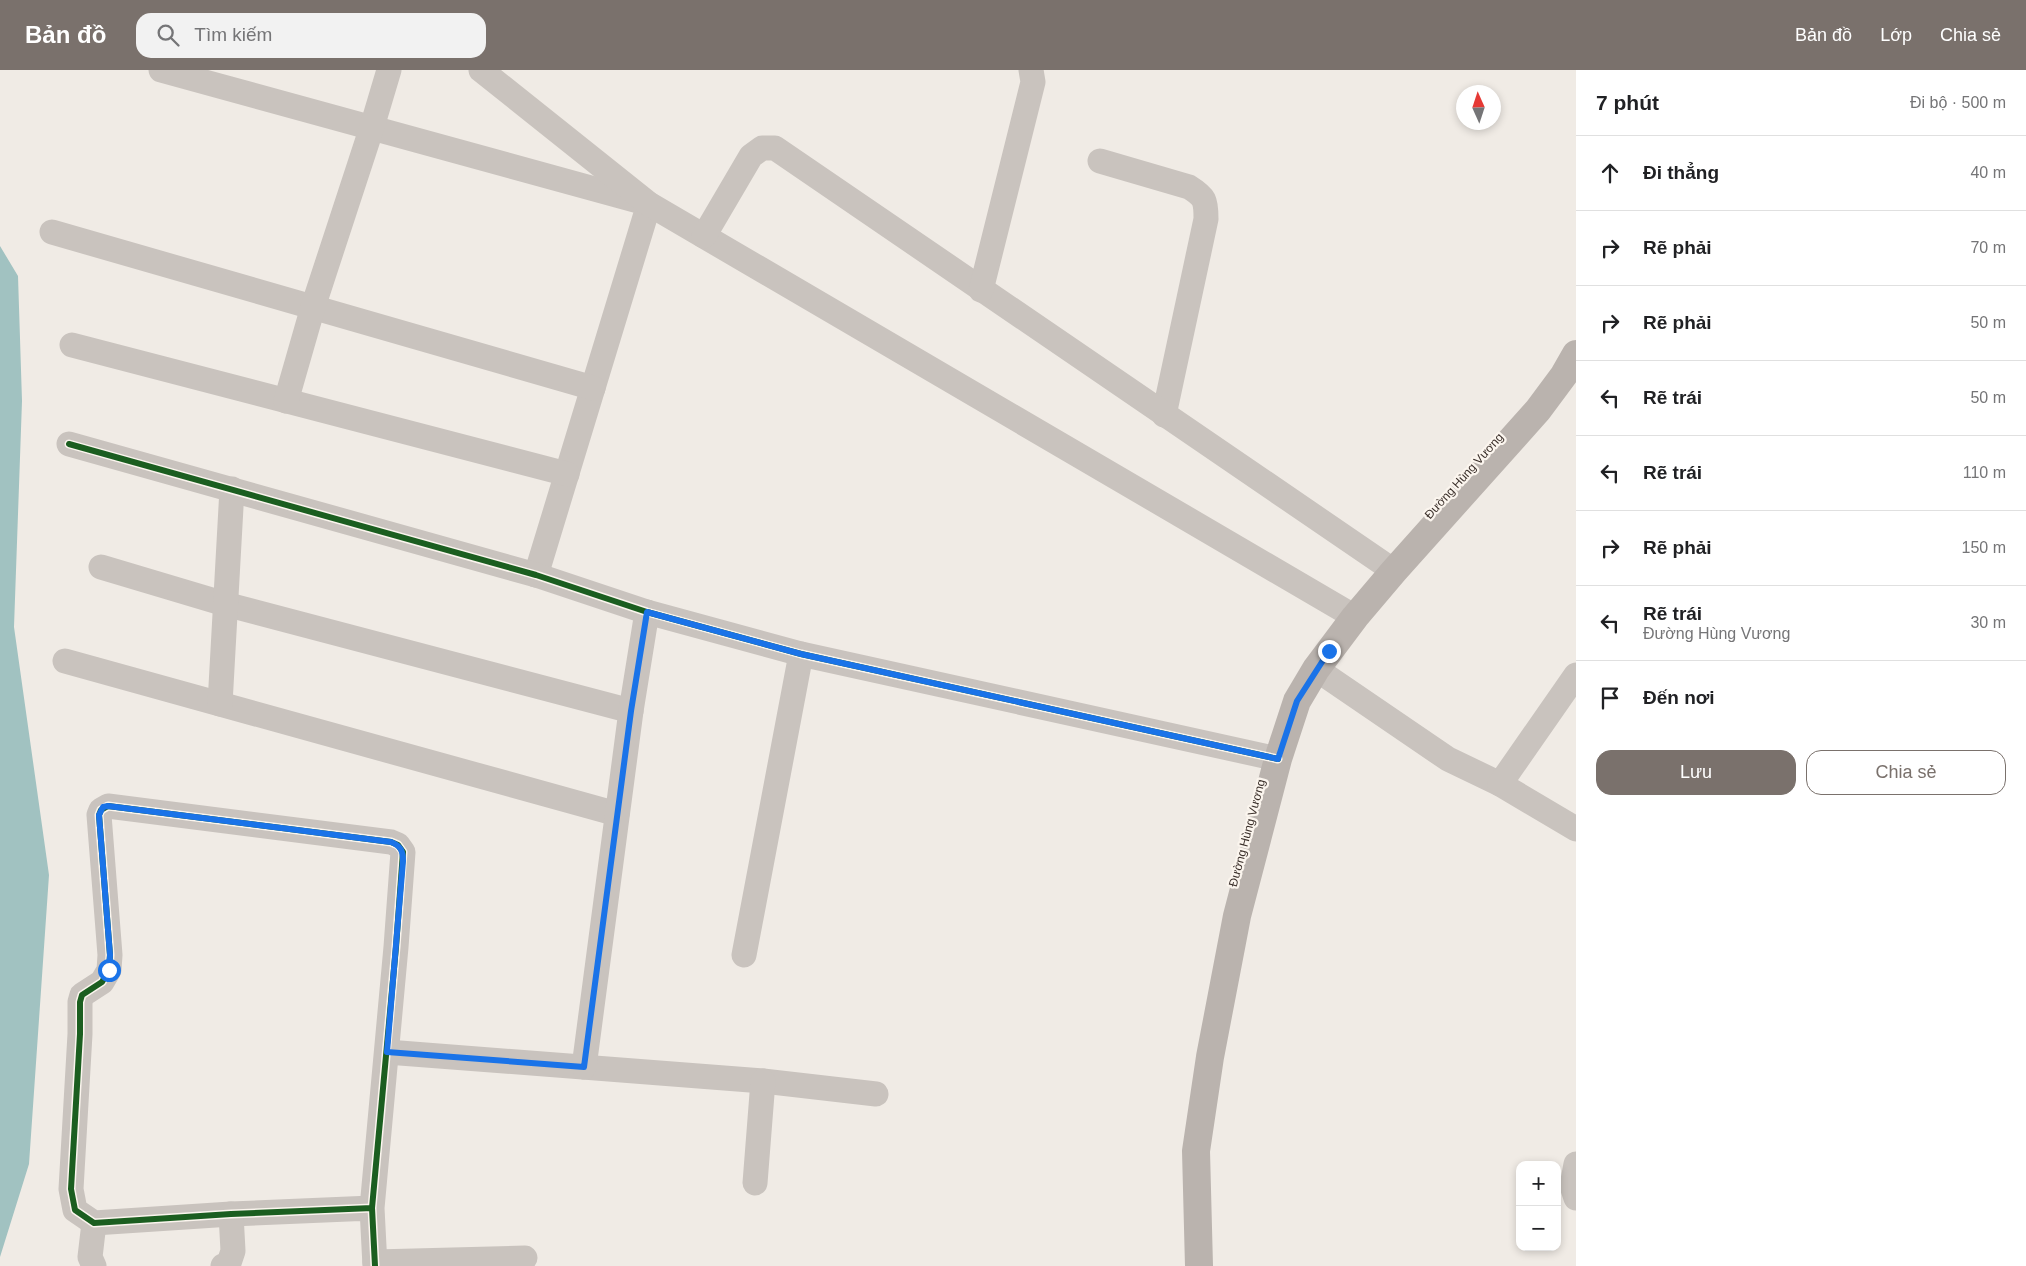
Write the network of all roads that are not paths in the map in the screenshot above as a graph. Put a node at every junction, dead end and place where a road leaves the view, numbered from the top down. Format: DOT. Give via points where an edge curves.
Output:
graph roads {
  1 [pos="161,70"];
  2 [pos="389,70"];
  3 [pos="481,70"];
  4 [pos="1031,70"];
  5 [pos="372,127"];
  6 [pos="1100,161"];
  7 [pos="649,204"];
  8 [pos="52,232"];
  9 [pos="704,236"];
  10 [pos="981,290"];
  11 [pos="313,307"];
  12 [pos="72,345"];
  13 [pos="1576,354"];
  14 [pos="593,388"];
  15 [pos="286,401"];
  16 [pos="1164,415"];
  17 [pos="69,444"];
  18 [pos="567,474"];
  19 [pos="232,489"];
  20 [pos="101,567"];
  21 [pos="1394,571"];
  22 [pos="536,575"];
  23 [pos="225,604"];
  24 [pos="647,612"];
  25 [pos="1356,617"];
  26 [pos="801,654"];
  27 [pos="65,661"];
  28 [pos="1316,670"];
  29 [pos="1576,675"];
  30 [pos="220,704"];
  31 [pos="631,711"];
  32 [pos="1278,759"];
  33 [pos="1500,784"];
  34 [pos="617,814"];
  35 [pos="1576,829"];
  36 [pos="744,955"];
  37 [pos="387,1052"];
  38 [pos="584,1067"];
  39 [pos="763,1081"];
  40 [pos="876,1094"];
  41 [pos="1576,1164"];
  42 [pos="755,1183"];
  43 [pos="1576,1198"];
  44 [pos="372,1208"];
  45 [pos="231,1214"];
  46 [pos="94,1223"];
  47 [pos="525,1258"];
  48 [pos="375,1264"];
  49 [pos="94,1266"];
  50 [pos="223,1266"];
  51 [pos="1199,1266"];
  1 -- 5 [label="street"];
  2 -- 5 [label="street"];
  3 -- 7 [label="street"];
  4 -- 10 [label="street" via="1033,82"];
  5 -- 7 [label="street"];
  5 -- 11 [label="street"];
  6 -- 16 [label="street" via="1188,187 1206,202 1206,219"];
  7 -- 9 [label="street"];
  7 -- 14 [label="street"];
  8 -- 11 [label="street"];
  9 -- 10 [label="street" via="751,156 762,148 775,148"];
  9 -- 25 [label="street"];
  10 -- 16 [label="street"];
  11 -- 14 [label="street"];
  11 -- 15 [label="street"];
  12 -- 15 [label="street"];
  13 -- 21 [label="street, Đường Hùng Vương" via="1538,410"];
  14 -- 18 [label="street"];
  15 -- 18 [label="street"];
  16 -- 21 [label="street"];
  17 -- 19 [label="street"];
  18 -- 22 [label="street"];
  19 -- 22 [label="street"];
  19 -- 23 [label="street"];
  20 -- 23 [label="street"];
  21 -- 25 [label="street, Đường Hùng Vương"];
  22 -- 24 [label="street"];
  23 -- 30 [label="street"];
  23 -- 31 [label="street"];
  24 -- 26 [label="street"];
  24 -- 31 [label="street"];
  25 -- 28 [label="street, Đường Hùng Vương"];
  26 -- 32 [label="street"];
  26 -- 36 [label="street"];
  27 -- 30 [label="street"];
  28 -- 32 [label="street, Đường Hùng Vương" via="1297,701"];
  28 -- 33 [label="street" via="1448,759"];
  29 -- 33 [label="street"];
  30 -- 34 [label="street"];
  31 -- 34 [label="street"];
  32 -- 51 [label="street, Đường Hùng Vương" via="1237,916 1210,1057 1196,1151"];
  33 -- 35 [label="street"];
  34 -- 38 [label="street"];
  37 -- 38 [label="street"];
  37 -- 44 [label="street"];
  37 -- 46 [label="street" via="403,861 403,852 398,845 103,807 99,815 109,970 102,982 82,995 80,1002 70,1189 75,1210"];
  38 -- 39 [label="street"];
  39 -- 40 [label="street"];
  39 -- 42 [label="street"];
  41 -- 43 [label="street" via="1572,1186"];
  44 -- 45 [label="street"];
  44 -- 48 [label="street"];
  45 -- 46 [label="street"];
  45 -- 50 [label="street" via="233,1251 229,1263"];
  46 -- 49 [label="street" via="90,1257"];
  47 -- 48 [label="street"];
}
